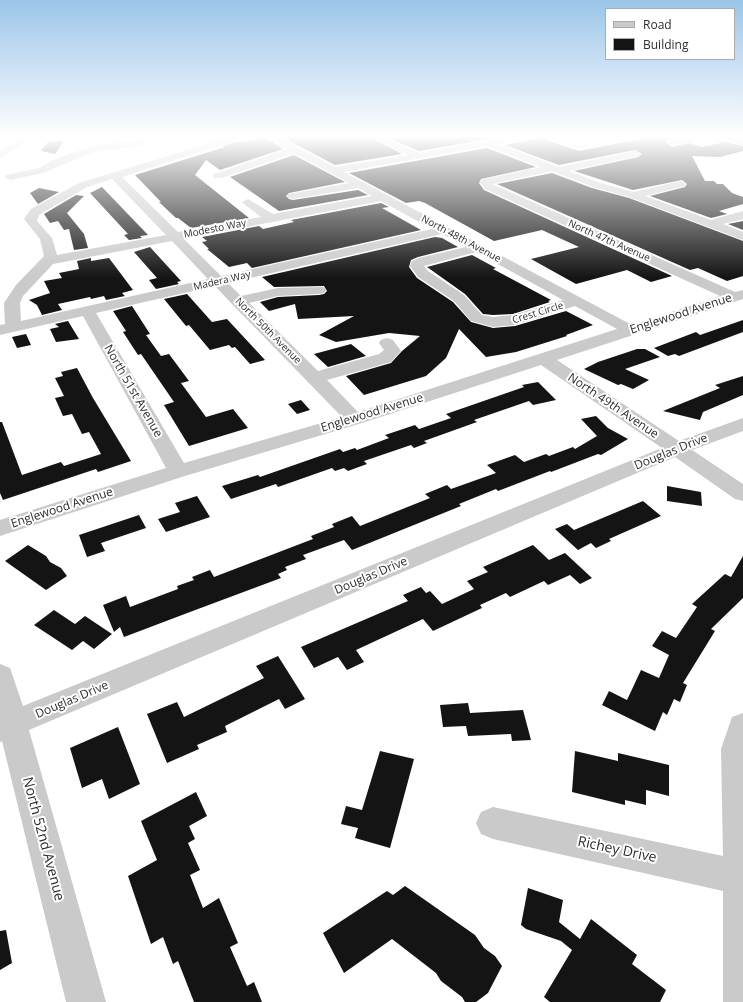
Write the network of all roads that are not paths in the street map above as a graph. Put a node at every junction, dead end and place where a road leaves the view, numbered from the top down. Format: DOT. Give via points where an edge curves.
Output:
graph roads {
  1 [pos="69,184"];
  2 [pos="87,184"];
  3 [pos="123,184"];
  4 [pos="486,184"];
  5 [pos="594,184"];
  6 [pos="681,184"];
  7 [pos="83,185"];
  8 [pos="359,185"];
  9 [pos="633,195"];
  10 [pos="293,196"];
  11 [pos="382,197"];
  12 [pos="248,202"];
  13 [pos="743,215"];
  14 [pos="272,219"];
  15 [pos="712,224"];
  16 [pos="443,230"];
  17 [pos="743,236"];
  18 [pos="175,237"];
  19 [pos="477,248"];
  20 [pos="48,261"];
  21 [pos="218,282"];
  22 [pos="319,290"];
  23 [pos="738,295"];
  24 [pos="237,301"];
  25 [pos="576,301"];
  26 [pos="87,310"];
  27 [pos="7,328"];
  28 [pos="630,330"];
  29 [pos="387,343"];
  30 [pos="543,358"];
  31 [pos="314,378"];
  32 [pos="355,419"];
  33 [pos="743,424"];
  34 [pos="676,449"];
  35 [pos="178,471"];
  36 [pos="743,494"];
  37 [pos="0,528"];
  38 [pos="0,676"];
  39 [pos="743,726"];
  40 [pos="6,727"];
  41 [pos="494,823"];
  42 [pos="741,877"];
  43 [pos="86,1002"];
  44 [pos="743,1002"];
  1 -- 7 [label="street"];
  2 -- 7 [label="street"];
  3 -- 18 [label="street, North 50th Avenue"];
  4 -- 23 [label="street, North 47th Avenue"];
  5 -- 9 [label="street"];
  6 -- 9 [label="street"];
  7 -- 20 [label="street" via="35,212 30,219 46,238 51,256"];
  8 -- 10 [label="street"];
  8 -- 11 [label="street, North 48th Avenue"];
  9 -- 15 [label="street"];
  11 -- 14 [label="street, Modesto Way"];
  11 -- 16 [label="street, North 48th Avenue"];
  12 -- 14 [label="street"];
  13 -- 15 [label="street"];
  14 -- 18 [label="street, Modesto Way"];
  15 -- 17 [label="street"];
  16 -- 19 [label="street, North 48th Avenue"];
  16 -- 21 [label="street, Madera Way"];
  18 -- 20 [label="street, Modesto Way"];
  18 -- 21 [label="street, North 50th Avenue"];
  19 -- 25 [label="street, North 48th Avenue"];
  19 -- 25 [label="street, Crest Circle" via="424,261 417,266 424,274 459,298 477,318 493,322 515,320"];
  20 -- 27 [label="street" via="16,296"];
  21 -- 24 [label="street, North 50th Avenue"];
  21 -- 26 [label="street, Madera Way"];
  22 -- 24 [label="street" via="278,292"];
  23 -- 28 [label="street, Englewood Avenue"];
  24 -- 31 [label="street, North 50th Avenue"];
  25 -- 28 [label="street, North 48th Avenue"];
  26 -- 27 [label="street, Madera Way"];
  26 -- 35 [label="street, North 51st Avenue"];
  28 -- 30 [label="street, Englewood Avenue"];
  29 -- 31 [label="street" via="393,351 385,358"];
  30 -- 32 [label="street, Englewood Avenue"];
  30 -- 34 [label="street, North 49th Avenue"];
  31 -- 32 [label="street, North 50th Avenue"];
  32 -- 35 [label="street, Englewood Avenue"];
  33 -- 34 [label="street, Douglas Drive"];
  34 -- 36 [label="street, North 49th Avenue"];
  34 -- 40 [label="street, Douglas Drive"];
  35 -- 37 [label="street, Englewood Avenue"];
  38 -- 40 [label="street, North 52nd Avenue"];
  39 -- 42 [label="street" via="736,749"];
  40 -- 43 [label="street, North 52nd Avenue"];
  41 -- 42 [label="street, Richey Drive"];
  42 -- 44 [label="street"];
}
